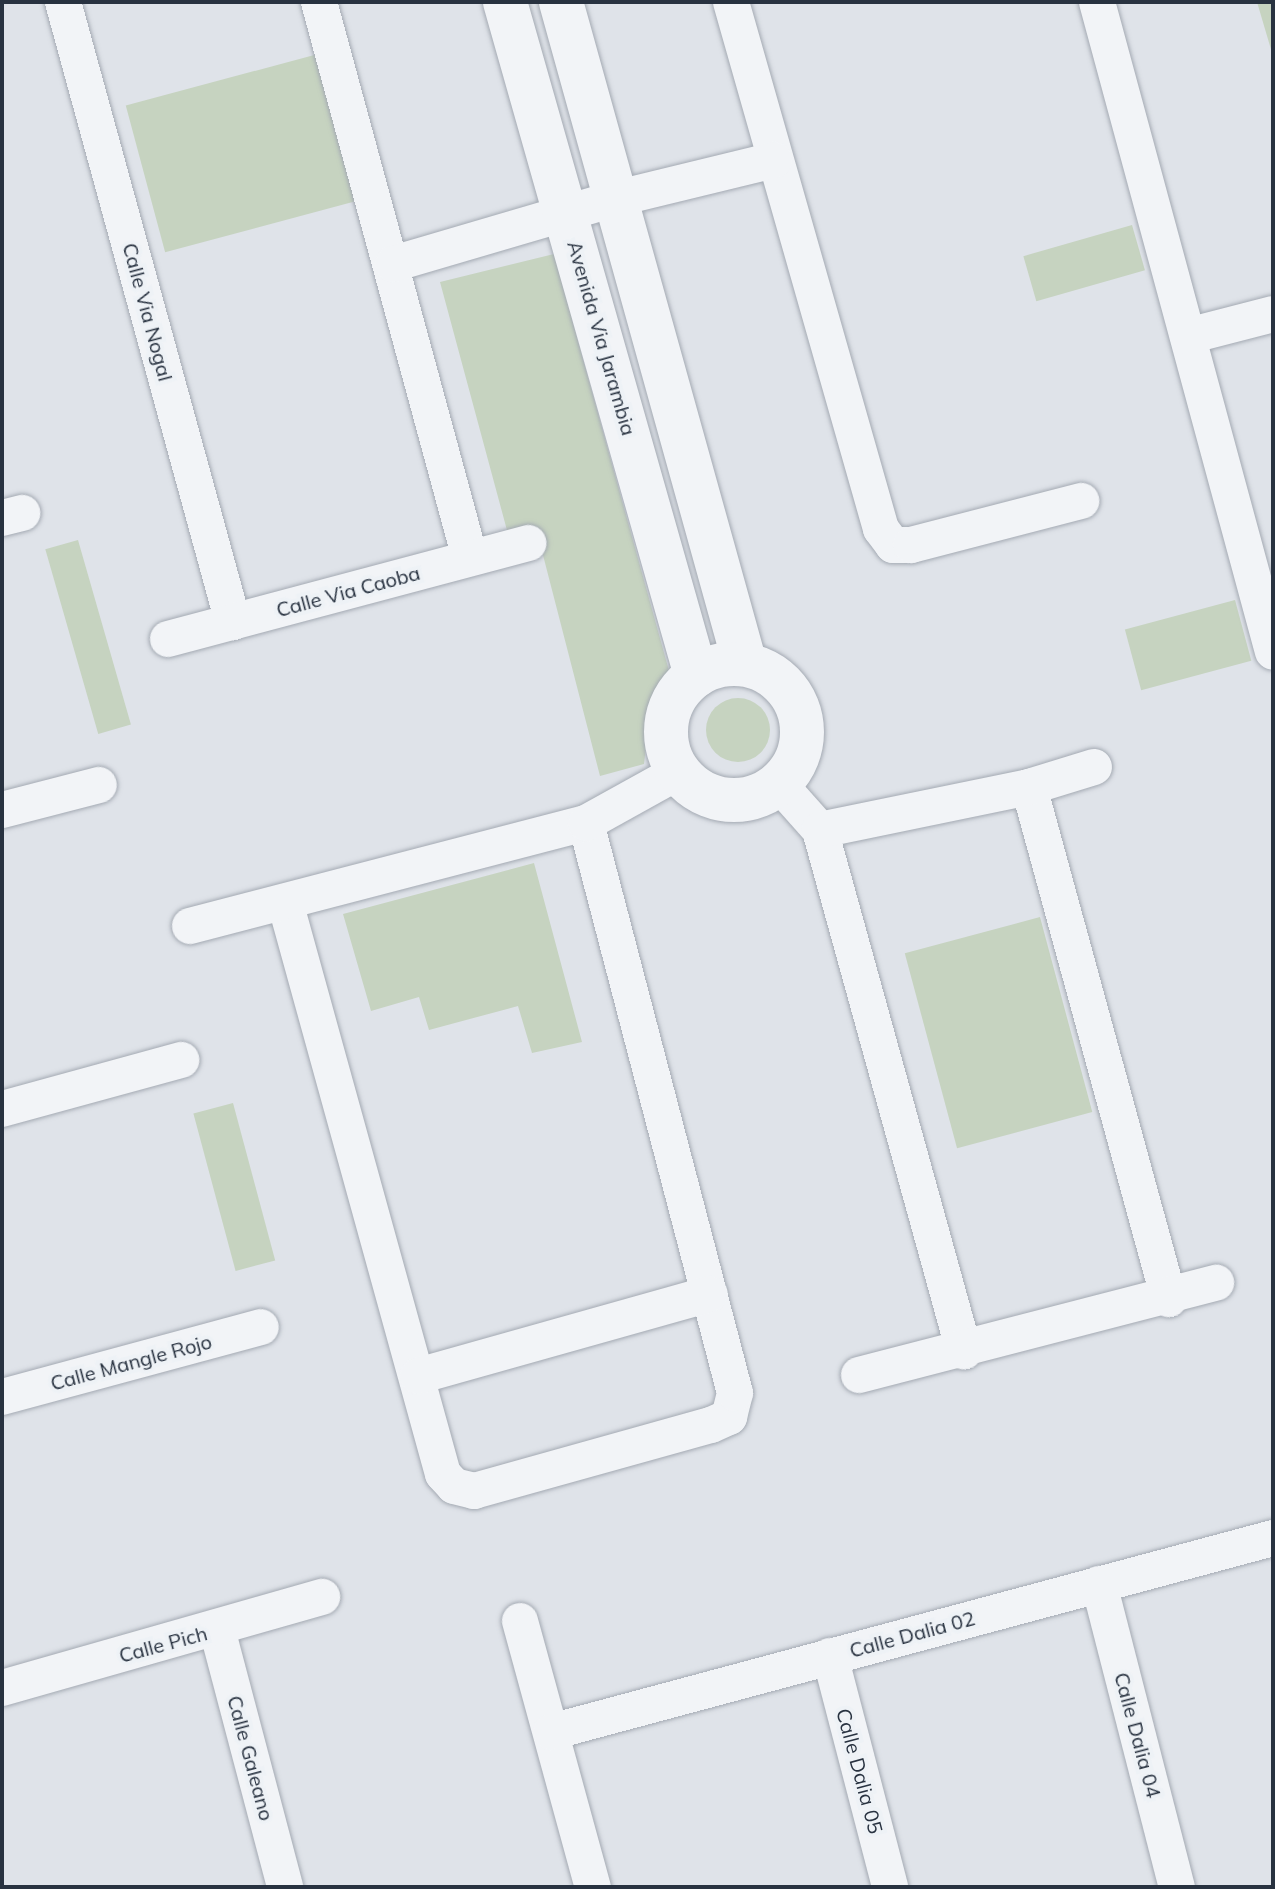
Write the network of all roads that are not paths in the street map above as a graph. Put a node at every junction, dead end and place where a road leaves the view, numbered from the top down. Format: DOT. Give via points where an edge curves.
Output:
graph roads {
  1 [pos="63,2"];
  2 [pos="319,2"];
  3 [pos="505,2"];
  4 [pos="561,2"];
  5 [pos="731,2"];
  6 [pos="1097,2"];
  7 [pos="774,160"];
  8 [pos="614,199"];
  9 [pos="567,212"];
  10 [pos="393,264"];
  11 [pos="1273,314"];
  12 [pos="1188,336"];
  13 [pos="1081,501"];
  14 [pos="528,543"];
  15 [pos="470,558"];
  16 [pos="233,622"];
  17 [pos="1270,631"];
  18 [pos="168,639"];
  19 [pos="745,664"];
  20 [pos="696,675"];
  21 [pos="1094,767"];
  22 [pos="678,772"];
  23 [pos="779,784"];
  24 [pos="99,785"];
  25 [pos="1029,787"];
  26 [pos="2,810"];
  27 [pos="586,823"];
  28 [pos="820,830"];
  29 [pos="285,902"];
  30 [pos="190,926"];
  31 [pos="181,1060"];
  32 [pos="2,1109"];
  33 [pos="1216,1283"];
  34 [pos="710,1294"];
  35 [pos="1169,1299"];
  36 [pos="261,1327"];
  37 [pos="964,1351"];
  38 [pos="859,1375"];
  39 [pos="418,1376"];
  40 [pos="2,1397"];
  41 [pos="1273,1538"];
  42 [pos="1099,1584"];
  43 [pos="322,1597"];
  44 [pos="520,1621"];
  45 [pos="217,1629"];
  46 [pos="830,1656"];
  47 [pos="2,1688"];
  48 [pos="551,1732"];
  49 [pos="285,1887"];
  50 [pos="593,1887"];
  51 [pos="890,1887"];
  52 [pos="1177,1887"];
  1 -- 16 [label="street, Calle Via Nogal"];
  2 -- 10 [label="street"];
  3 -- 9 [label="street, Avenida Via Jarambia"];
  4 -- 8 [label="street"];
  5 -- 7 [label="street"];
  6 -- 12 [label="street"];
  7 -- 8 [label="street"];
  7 -- 13 [label="street" via="881,529 893,545 911,545"];
  8 -- 9 [label="street"];
  8 -- 19 [label="street"];
  9 -- 10 [label="street"];
  9 -- 20 [label="street, Avenida Via Jarambia"];
  10 -- 15 [label="street"];
  11 -- 12 [label="street"];
  12 -- 17 [label="street"];
  14 -- 15 [label="street, Calle Via Caoba"];
  15 -- 16 [label="street, Calle Via Caoba"];
  16 -- 18 [label="street, Calle Via Caoba"];
  19 -- 20 [label="street" via="712,667"];
  19 -- 23 [label="street" via="784,685 802,724 797,757"];
  20 -- 22 [label="street" via="680,689 665,730"];
  21 -- 25 [label="street"];
  22 -- 23 [label="street" via="693,788 726,800 760,796"];
  22 -- 27 [label="street"];
  23 -- 28 [label="street"];
  24 -- 26 [label="street"];
  25 -- 28 [label="street"];
  25 -- 35 [label="street"];
  27 -- 29 [label="street"];
  27 -- 34 [label="street"];
  28 -- 37 [label="street"];
  29 -- 30 [label="street"];
  29 -- 39 [label="street"];
  31 -- 32 [label="street"];
  33 -- 35 [label="street"];
  34 -- 39 [label="street"];
  34 -- 39 [label="street" via="735,1393 729,1417 518,1479 474,1491 454,1486 443,1474"];
  35 -- 37 [label="street"];
  36 -- 40 [label="street, Calle Mangle Rojo"];
  37 -- 38 [label="street"];
  41 -- 42 [label="street, Calle Dalia 02"];
  42 -- 46 [label="street, Calle Dalia 02"];
  42 -- 52 [label="street, Calle Dalia 04"];
  43 -- 45 [label="street, Calle Pich"];
  44 -- 48 [label="street"];
  45 -- 47 [label="street, Calle Pich"];
  45 -- 49 [label="street, Calle Galeano"];
  46 -- 48 [label="street, Calle Dalia 02"];
  46 -- 51 [label="street, Calle Dalia 05"];
  48 -- 50 [label="street"];
}
